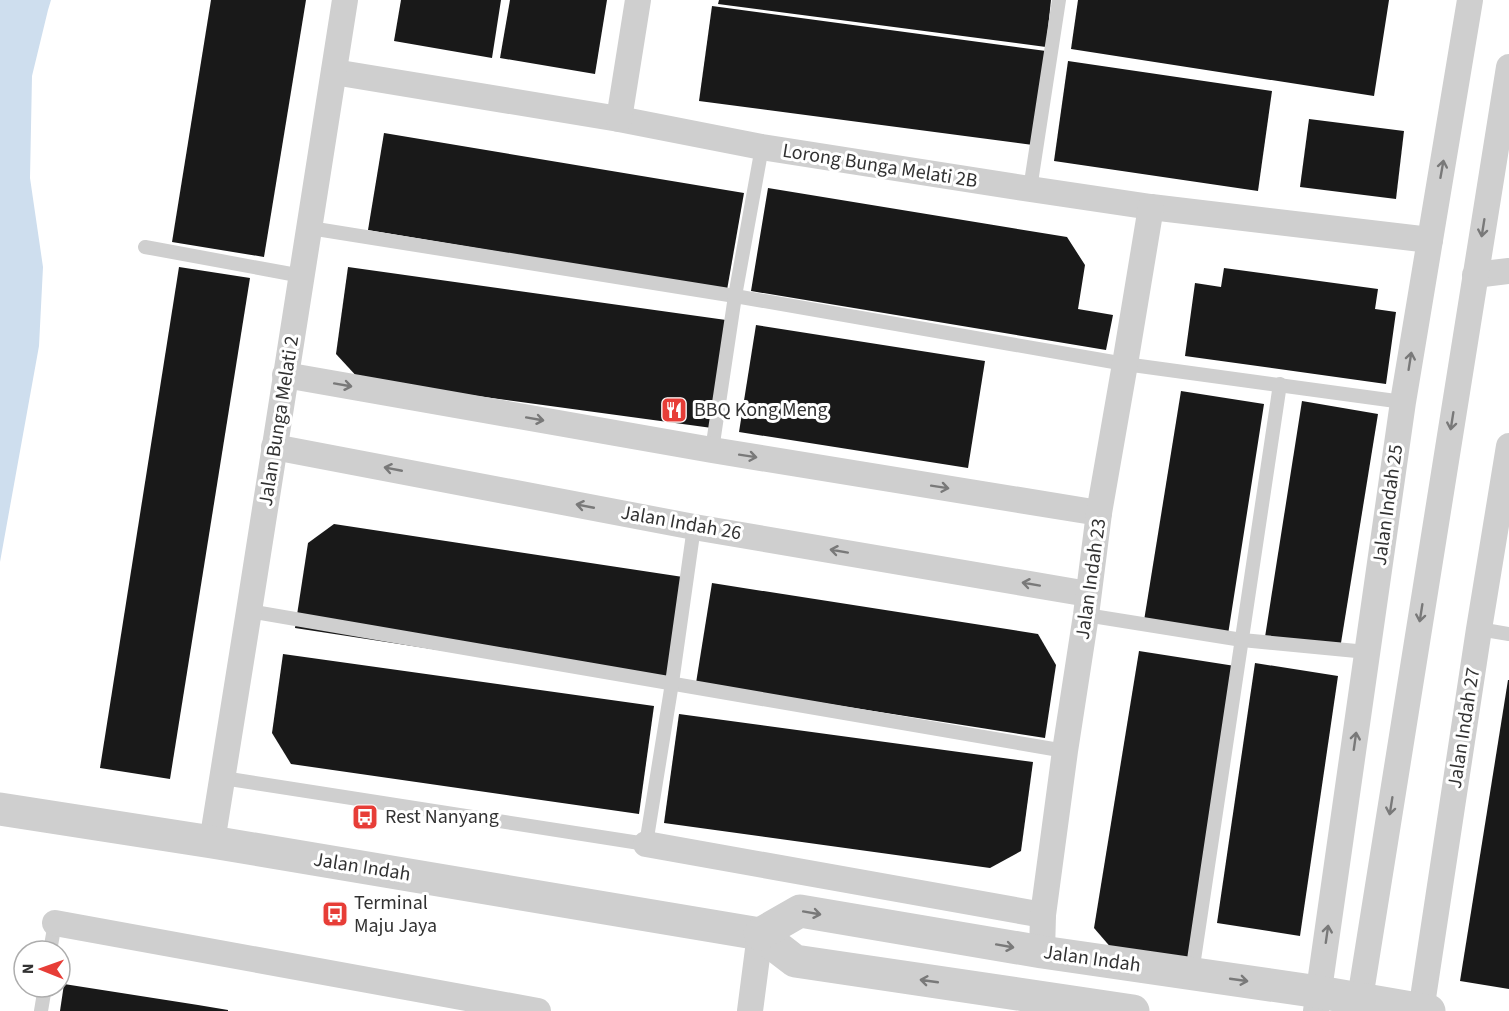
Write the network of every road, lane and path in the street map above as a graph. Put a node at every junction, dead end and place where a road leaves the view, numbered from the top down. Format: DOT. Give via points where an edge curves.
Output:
graph roads {
  1 [pos="345,0"];
  2 [pos="638,0"];
  3 [pos="1059,0"];
  4 [pos="1470,0"];
  5 [pos="1509,67"];
  6 [pos="334,72"];
  7 [pos="619,119"];
  8 [pos="762,147"];
  9 [pos="1030,189"];
  10 [pos="1151,207"];
  11 [pos="309,228"];
  12 [pos="1430,240"];
  13 [pos="145,247"];
  14 [pos="1509,271"];
  15 [pos="1475,275"];
  16 [pos="302,276"];
  17 [pos="735,296"];
  18 [pos="1125,364"];
  19 [pos="285,375"];
  20 [pos="1280,384"];
  21 [pos="1403,402"];
  22 [pos="1509,446"];
  23 [pos="274,447"];
  24 [pos="712,450"];
  25 [pos="1099,513"];
  26 [pos="694,527"];
  27 [pos="1087,605"];
  28 [pos="249,611"];
  29 [pos="1479,629"];
  30 [pos="1509,634"];
  31 [pos="1242,640"];
  32 [pos="1367,652"];
  33 [pos="672,683"];
  34 [pos="1065,751"];
  35 [pos="223,778"];
  36 [pos="0,809"];
  37 [pos="212,842"];
  38 [pos="646,844"];
  39 [pos="1043,915"];
  40 [pos="55,923"];
  41 [pos="760,934"];
  42 [pos="52,939"];
  43 [pos="1042,952"];
  44 [pos="1192,974"];
  45 [pos="1317,1002"];
  46 [pos="461,1004"];
  47 [pos="1359,1005"];
  48 [pos="1424,1010"];
  49 [pos="538,1011"];
  50 [pos="750,1011"];
  51 [pos="1132,1011"];
  1 -- 6 [label="street, Jalan Bunga Melati 2"];
  2 -- 7 [label="street"];
  3 -- 9 [label="lane"];
  12 -- 4 [label="street, Jalan Indah 25, one-way"];
  5 -- 15 [label="street, one-way"];
  6 -- 7 [label="street, Lorong Bunga Melati 2B"];
  6 -- 11 [label="street, Jalan Bunga Melati 2"];
  7 -- 8 [label="street, Lorong Bunga Melati 2B"];
  8 -- 9 [label="street, Lorong Bunga Melati 2B"];
  8 -- 17 [label="lane"];
  9 -- 10 [label="street, Lorong Bunga Melati 2B"];
  10 -- 12 [label="street, Lorong Bunga Melati 2B"];
  10 -- 18 [label="street, Jalan Indah 23"];
  11 -- 16 [label="street, Jalan Bunga Melati 2"];
  11 -- 17 [label="lane"];
  21 -- 12 [label="street, Jalan Indah 25, one-way"];
  13 -- 16 [label="lane"];
  14 -- 15 [label="street"];
  15 -- 47 [label="street, one-way"];
  16 -- 19 [label="street, Jalan Bunga Melati 2"];
  17 -- 18 [label="lane"];
  17 -- 24 [label="lane"];
  18 -- 20 [label="lane"];
  18 -- 25 [label="street, Jalan Indah 23"];
  19 -- 23 [label="street, Jalan Bunga Melati 2"];
  19 -- 24 [label="street, one-way"];
  20 -- 21 [label="lane"];
  20 -- 31 [label="lane"];
  21 -- 32 [label="street, Jalan Indah 25"];
  22 -- 29 [label="street, Jalan Indah 27"];
  26 -- 23 [label="street, Jalan Indah 26, one-way"];
  23 -- 28 [label="street, Jalan Bunga Melati 2"];
  24 -- 25 [label="street, one-way"];
  25 -- 27 [label="street, Jalan Indah 23"];
  27 -- 26 [label="street, Jalan Indah 26, one-way"];
  26 -- 33 [label="lane"];
  27 -- 31 [label="lane"];
  27 -- 34 [label="street, Jalan Indah 23"];
  28 -- 33 [label="lane"];
  28 -- 35 [label="street, Jalan Bunga Melati 2"];
  29 -- 30 [label="lane"];
  29 -- 48 [label="street, Jalan Indah 27"];
  31 -- 32 [label="lane"];
  31 -- 44 [label="lane"];
  45 -- 32 [label="street, Jalan Indah 25, one-way"];
  33 -- 34 [label="lane"];
  33 -- 38 [label="lane"];
  34 -- 39 [label="street, Jalan Indah 23"];
  35 -- 37 [label="street, Jalan Bunga Melati 2"];
  35 -- 38 [label="lane"];
  36 -- 37 [label="street, Jalan Indah"];
  37 -- 41 [label="street, Jalan Indah"];
  38 -- 39 [label="street"];
  39 -- 43 [label="street, Jalan Indah 23"];
  40 -- 42 [label="lane"];
  40 -- 46 [label="street"];
  41 -- 43 [label="street, Jalan Indah, one-way" via="800,911"];
  41 -- 50 [label="street"];
  51 -- 41 [label="street, Jalan Indah, one-way" via="795,961"];
  43 -- 44 [label="street, Jalan Indah"];
  44 -- 45 [label="street, Jalan Indah, one-way"];
  45 -- 47 [label="street, Jalan Indah"];
  46 -- 49 [label="street"];
  47 -- 48 [label="street, Jalan Indah"];
}
